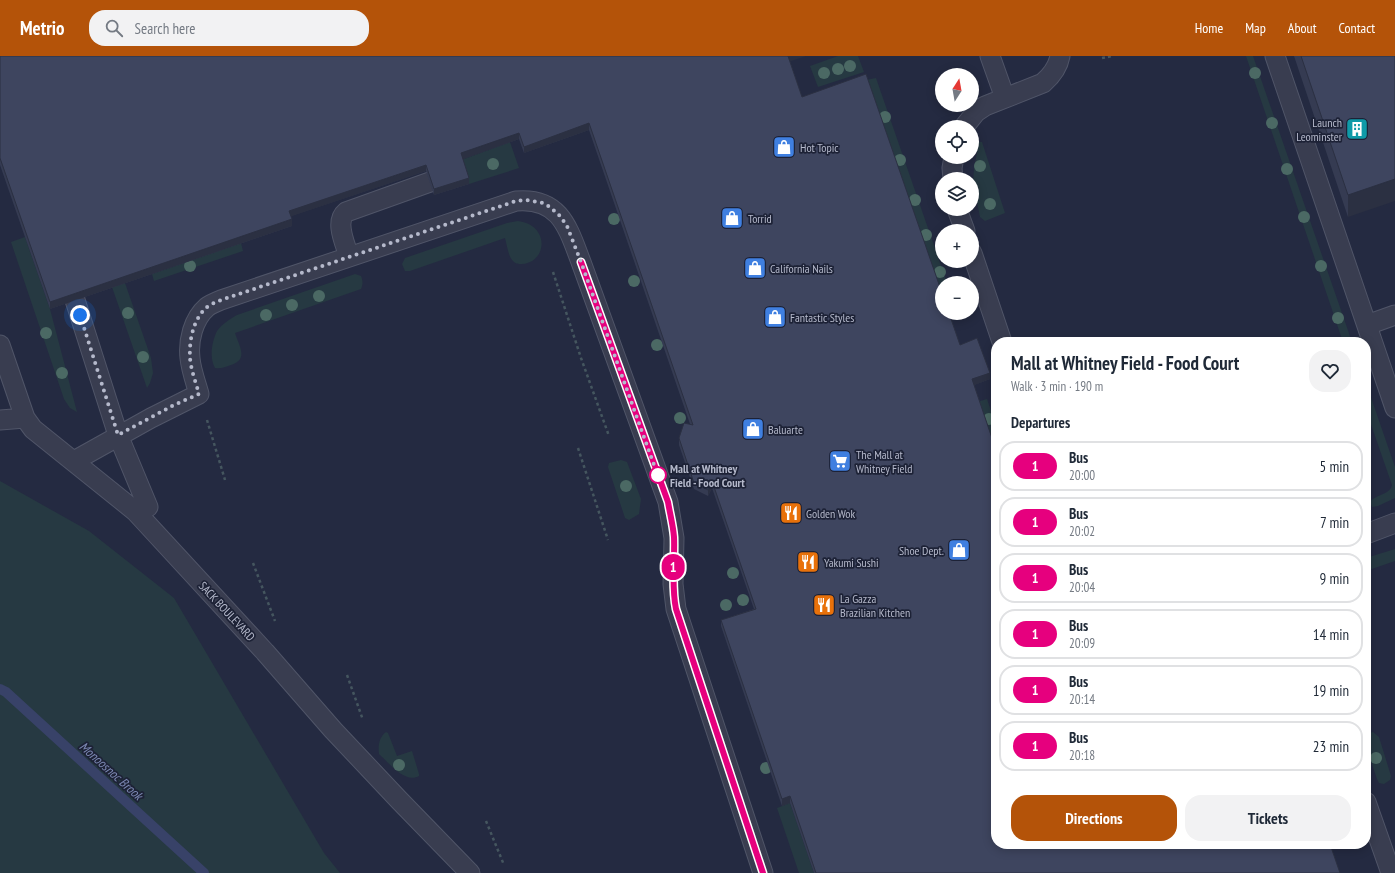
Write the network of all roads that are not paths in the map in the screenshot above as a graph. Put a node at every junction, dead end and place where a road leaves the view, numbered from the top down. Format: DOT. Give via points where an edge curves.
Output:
graph roads {
  1 [pos="990,56"];
  2 [pos="1060,56"];
  3 [pos="1275,56"];
  4 [pos="1005,98"];
  5 [pos="970,120"];
  6 [pos="430,182"];
  7 [pos="349,257"];
  8 [pos="977,268"];
  9 [pos="75,300"];
  10 [pos="1395,315"];
  11 [pos="1367,325"];
  12 [pos="1000,337"];
  13 [pos="2,354"];
  14 [pos="1395,408"];
  15 [pos="24,418"];
  16 [pos="0,420"];
  17 [pos="118,435"];
  18 [pos="74,461"];
  19 [pos="148,507"];
  20 [pos="1395,523"];
  21 [pos="1371,532"];
  22 [pos="1371,816"];
  23 [pos="470,873"];
  24 [pos="763,873"];
  25 [pos="1391,873"];
  1 -- 4 [label="lane"];
  2 -- 4 [label="lane" via="1055,69 1043,83"];
  3 -- 11 [label="lane"];
  4 -- 5 [label="lane" via="980,109"];
  6 -- 7 [label="lane" via="346,212 340,220"];
  7 -- 17 [label="lane" via="221,300 208,307 200,315 191,338 190,360 199,394"];
  7 -- 24 [label="lane" via="516,201 543,203 560,216 567,226 668,502 674,538 673,584 676,609"];
  8 -- 12 [label="lane"];
  9 -- 17 [label="lane"];
  10 -- 11 [label="lane"];
  11 -- 14 [label="lane"];
  13 -- 15 [label="lane, SACK BOULEVARD"];
  15 -- 16 [label="lane"];
  15 -- 18 [label="lane, SACK BOULEVARD" via="33,429"];
  17 -- 18 [label="lane"];
  17 -- 19 [label="lane"];
  18 -- 23 [label="lane, SACK BOULEVARD" via="135,511 333,730"];
  20 -- 21 [label="lane"];
  22 -- 25 [label="lane"];
}
